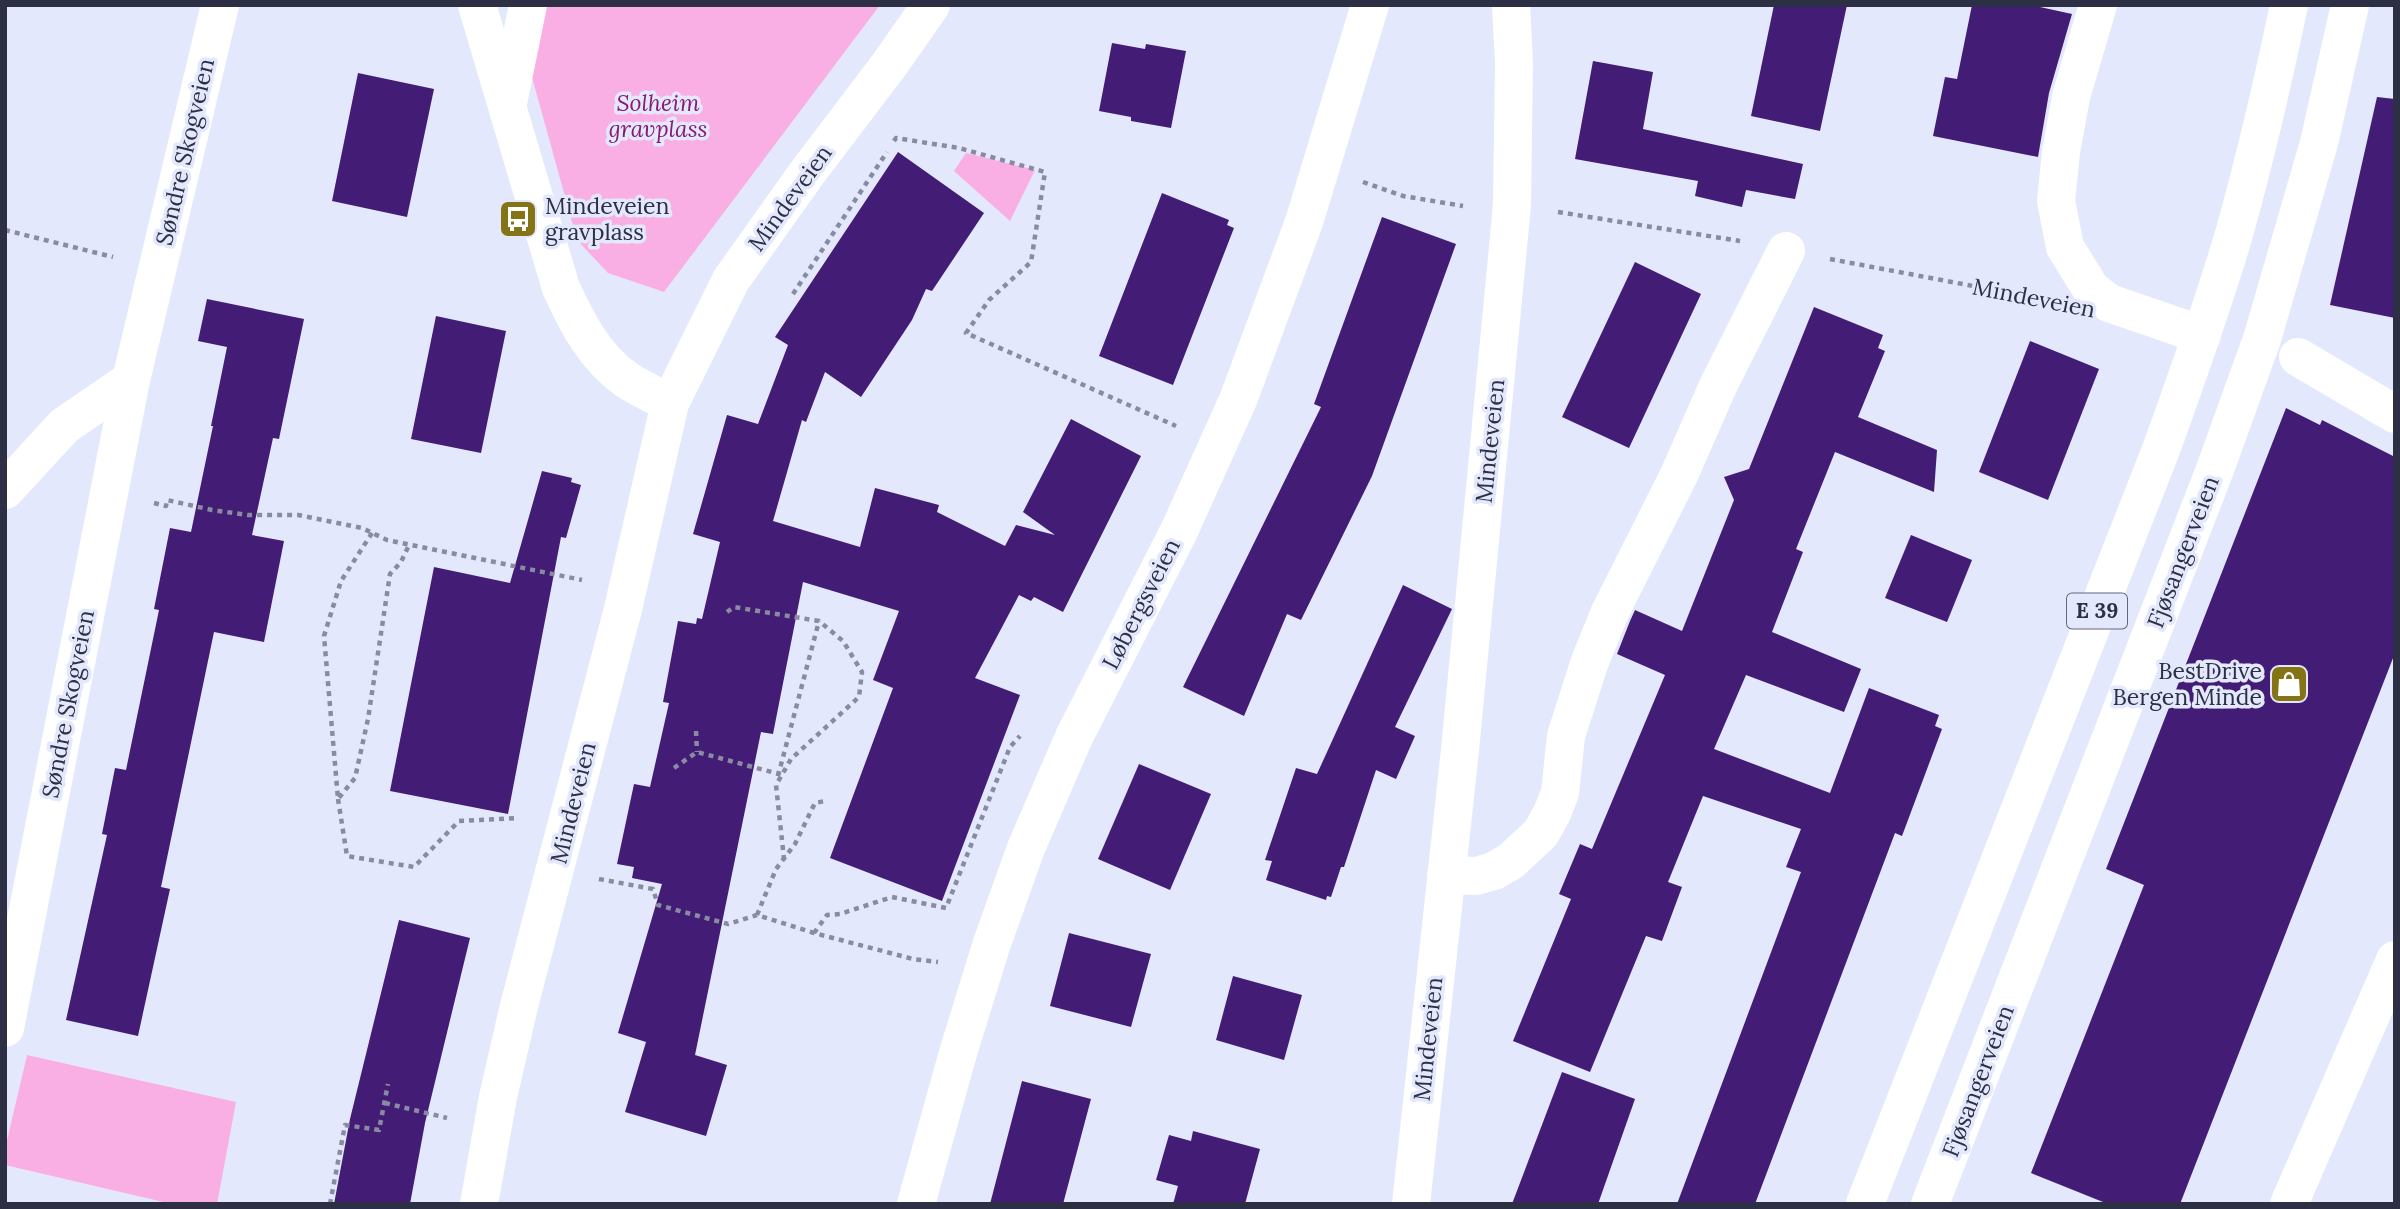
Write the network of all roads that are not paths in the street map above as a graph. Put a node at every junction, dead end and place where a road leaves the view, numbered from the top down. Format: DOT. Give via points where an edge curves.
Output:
graph roads {
  1 [pos="220,5"];
  2 [pos="477,5"];
  3 [pos="528,5"];
  4 [pos="931,5"];
  5 [pos="1370,5"];
  6 [pos="1511,5"];
  7 [pos="2098,5"];
  8 [pos="2289,5"];
  9 [pos="2350,5"];
  10 [pos="508,103"];
  11 [pos="1786,251"];
  12 [pos="2202,335"];
  13 [pos="2298,357"];
  14 [pos="131,380"];
  15 [pos="2391,402"];
  16 [pos="670,403"];
  17 [pos="5,490"];
  18 [pos="1446,875"];
  19 [pos="2395,960"];
  20 [pos="5,1028"];
  21 [pos="1401,1200"];
  22 [pos="479,1204"];
  23 [pos="916,1204"];
  24 [pos="1865,1204"];
  25 [pos="1930,1204"];
  26 [pos="2289,1204"];
  1 -- 14 [label="main road, Søndre Skogveien"];
  2 -- 10 [label="main road"];
  3 -- 10 [label="main road"];
  4 -- 16 [label="main road, Mindeveien" via="731,280"];
  5 -- 23 [label="main road, Løbergsveien" via="1304,222 1238,400 1179,531 1074,737 1026,848 991,946"];
  6 -- 18 [label="main road, Mindeveien" via="1512,205"];
  7 -- 12 [label="main road" via="2071,97 2061,152 2056,201 2065,247 2091,289 2109,303"];
  8 -- 12 [label="main road, E 39" via="2259,143"];
  9 -- 25 [label="main road, Fjøsangerveien / E 39" via="2319,143 2262,339"];
  10 -- 16 [label="main road" via="561,288 577,322 600,355 626,379"];
  11 -- 18 [label="main road" via="1610,612 1566,736 1560,793 1552,813 1541,833 1494,871"];
  12 -- 24 [label="main road, E 39"];
  13 -- 15 [label="main road"];
  14 -- 17 [label="main road" via="64,426"];
  14 -- 20 [label="main road, Søndre Skogveien"];
  16 -- 22 [label="main road, Mindeveien" via="614,645 498,1097"];
  18 -- 21 [label="main road, Mindeveien"];
  19 -- 26 [label="main road"];
}
